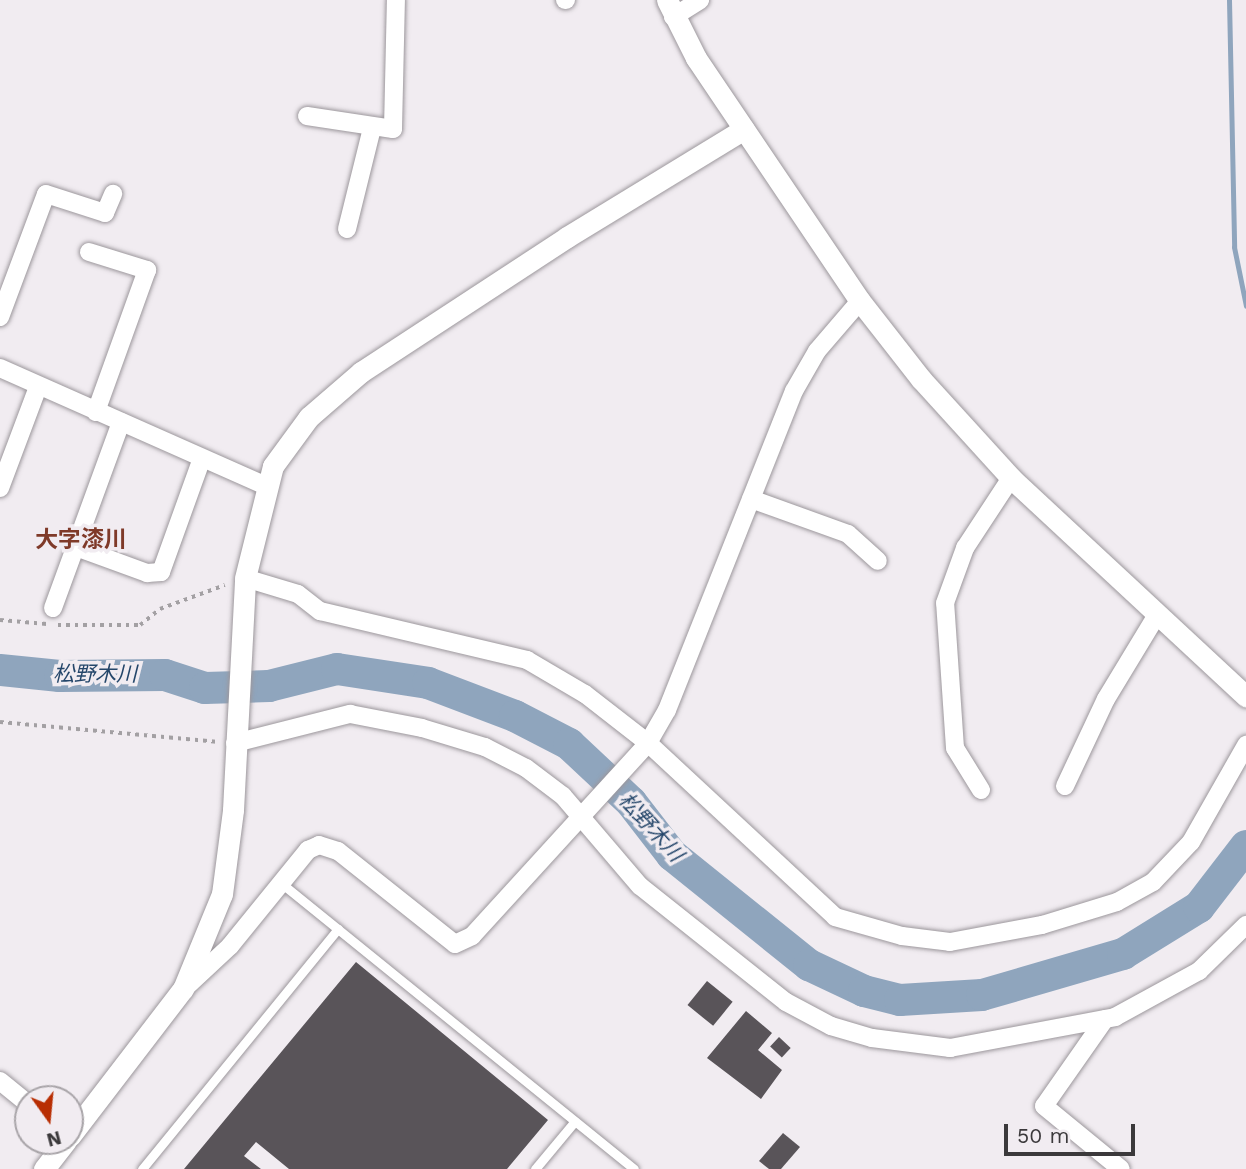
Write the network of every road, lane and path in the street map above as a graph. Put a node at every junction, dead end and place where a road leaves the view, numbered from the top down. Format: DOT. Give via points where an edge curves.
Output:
graph roads {
  1 [pos="396,0"];
  2 [pos="700,0"];
  3 [pos="670,9"];
  4 [pos="307,116"];
  5 [pos="372,128"];
  6 [pos="744,129"];
  7 [pos="113,194"];
  8 [pos="347,229"];
  9 [pos="89,252"];
  10 [pos="860,301"];
  11 [pos="0,317"];
  12 [pos="0,368"];
  13 [pos="38,387"];
  14 [pos="96,412"];
  15 [pos="121,422"];
  16 [pos="201,461"];
  17 [pos="1011,478"];
  18 [pos="268,487"];
  19 [pos="0,488"];
  20 [pos="751,499"];
  21 [pos="76,547"];
  22 [pos="878,561"];
  23 [pos="244,586"];
  24 [pos="52,608"];
  25 [pos="1158,613"];
  26 [pos="0,620"];
  27 [pos="1246,696"];
  28 [pos="0,722"];
  29 [pos="236,740"];
  30 [pos="648,743"];
  31 [pos="1246,745"];
  32 [pos="1065,786"];
  33 [pos="981,790"];
  34 [pos="580,820"];
  35 [pos="281,883"];
  36 [pos="1246,925"];
  37 [pos="338,929"];
  38 [pos="184,989"];
  39 [pos="1105,1019"];
  40 [pos="0,1081"];
  41 [pos="14,1092"];
  42 [pos="84,1118"];
  43 [pos="575,1121"];
  44 [pos="55,1155"];
  45 [pos="44,1169"];
  46 [pos="142,1169"];
  47 [pos="535,1169"];
  48 [pos="634,1169"];
  49 [pos="1121,1169"];
  1 -- 5 [label="street" via="393,130"];
  2 -- 3 [label="street"];
  3 -- 6 [label="street"];
  4 -- 5 [label="street"];
  5 -- 8 [label="street"];
  6 -- 10 [label="street"];
  6 -- 18 [label="street" via="361,372 309,416 273,466"];
  7 -- 11 [label="street" via="105,213 46,194"];
  9 -- 14 [label="street" via="147,270"];
  10 -- 17 [label="street" via="928,387"];
  10 -- 20 [label="street" via="817,351 794,391"];
  12 -- 13 [label="street"];
  13 -- 14 [label="street"];
  13 -- 19 [label="street"];
  14 -- 15 [label="street"];
  15 -- 16 [label="street"];
  15 -- 21 [label="street"];
  16 -- 18 [label="street"];
  16 -- 21 [label="street" via="161,572 148,573"];
  17 -- 25 [label="street"];
  17 -- 33 [label="street" via="965,548 945,603 955,748"];
  18 -- 23 [label="street"];
  20 -- 22 [label="street" via="848,534"];
  20 -- 30 [label="street" via="667,710"];
  21 -- 24 [label="street"];
  23 -- 26 [label="path" via="160,609 141,625 87,628"];
  23 -- 29 [label="street"];
  23 -- 30 [label="street" via="298,594 320,611 527,660 585,694"];
  25 -- 27 [label="street"];
  25 -- 32 [label="street" via="1106,699"];
  28 -- 29 [label="path"];
  29 -- 34 [label="street" via="350,714 422,727 485,747 526,768 563,796"];
  29 -- 38 [label="street" via="222,894"];
  30 -- 31 [label="street" via="835,917 868,930 950,942 1042,925 1117,902 1153,883 1191,842"];
  30 -- 34 [label="street"];
  34 -- 35 [label="street" via="472,936 455,944 338,850 319,845 308,850"];
  34 -- 39 [label="street" via="639,886 786,1002 831,1026 872,1038 950,1048"];
  35 -- 37 [label="lane"];
  35 -- 38 [label="street" via="230,946"];
  36 -- 39 [label="street" via="1190,977 1162,995"];
  37 -- 43 [label="lane"];
  37 -- 46 [label="lane"];
  38 -- 42 [label="street"];
  39 -- 49 [label="street" via="1044,1106"];
  40 -- 41 [label="street"];
  43 -- 47 [label="lane"];
  43 -- 48 [label="lane"];
  44 -- 45 [label="street"];
}
